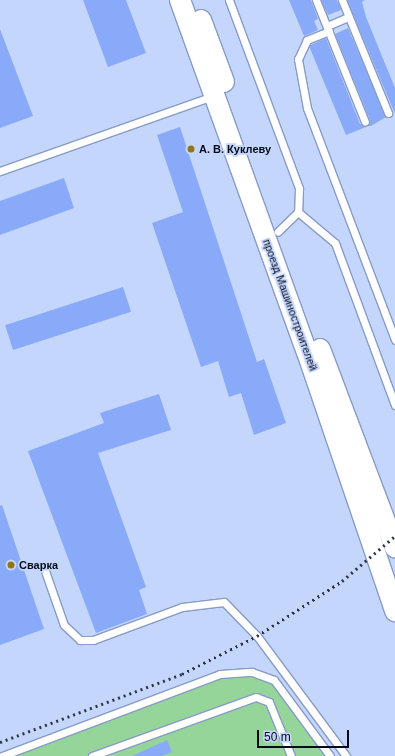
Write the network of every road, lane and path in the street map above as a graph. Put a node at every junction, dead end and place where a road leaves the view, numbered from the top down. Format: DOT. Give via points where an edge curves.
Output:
graph roads {
  1 [pos="180,0"];
  2 [pos="194,0"];
  3 [pos="229,0"];
  4 [pos="316,0"];
  5 [pos="342,0"];
  6 [pos="348,17"];
  7 [pos="328,29"];
  8 [pos="221,93"];
  9 [pos="388,112"];
  10 [pos="366,122"];
  11 [pos="0,171"];
  12 [pos="298,212"];
  13 [pos="271,233"];
  14 [pos="395,340"];
  15 [pos="395,405"];
  16 [pos="395,547"];
  17 [pos="44,568"];
  18 [pos="395,611"];
  19 [pos="2,756"];
  20 [pos="92,756"];
  21 [pos="291,756"];
  22 [pos="330,756"];
  23 [pos="346,756"];
  1 -- 8 [label="main road, проезд Машиностроителей"];
  2 -- 8 [label="main road, проезд Машиностроителей"];
  3 -- 12 [label="lane" via="298,188"];
  4 -- 7 [label="lane"];
  5 -- 6 [label="lane"];
  6 -- 7 [label="lane"];
  6 -- 9 [label="lane"];
  7 -- 10 [label="lane"];
  7 -- 14 [label="lane" via="307,40 298,59 307,108"];
  8 -- 11 [label="lane"];
  8 -- 13 [label="main road, проезд Машиностроителей"];
  12 -- 13 [label="lane"];
  12 -- 15 [label="lane" via="335,243"];
  13 -- 16 [label="main road, проезд Машиностроителей"];
  13 -- 18 [label="main road, проезд Машиностроителей"];
  17 -- 23 [label="lane" via="64,625 80,640 93,640 182,607 224,602 257,636"];
  19 -- 22 [label="lane" via="220,674 252,672 274,680"];
  20 -- 21 [label="lane" via="256,697 269,702"];
}
